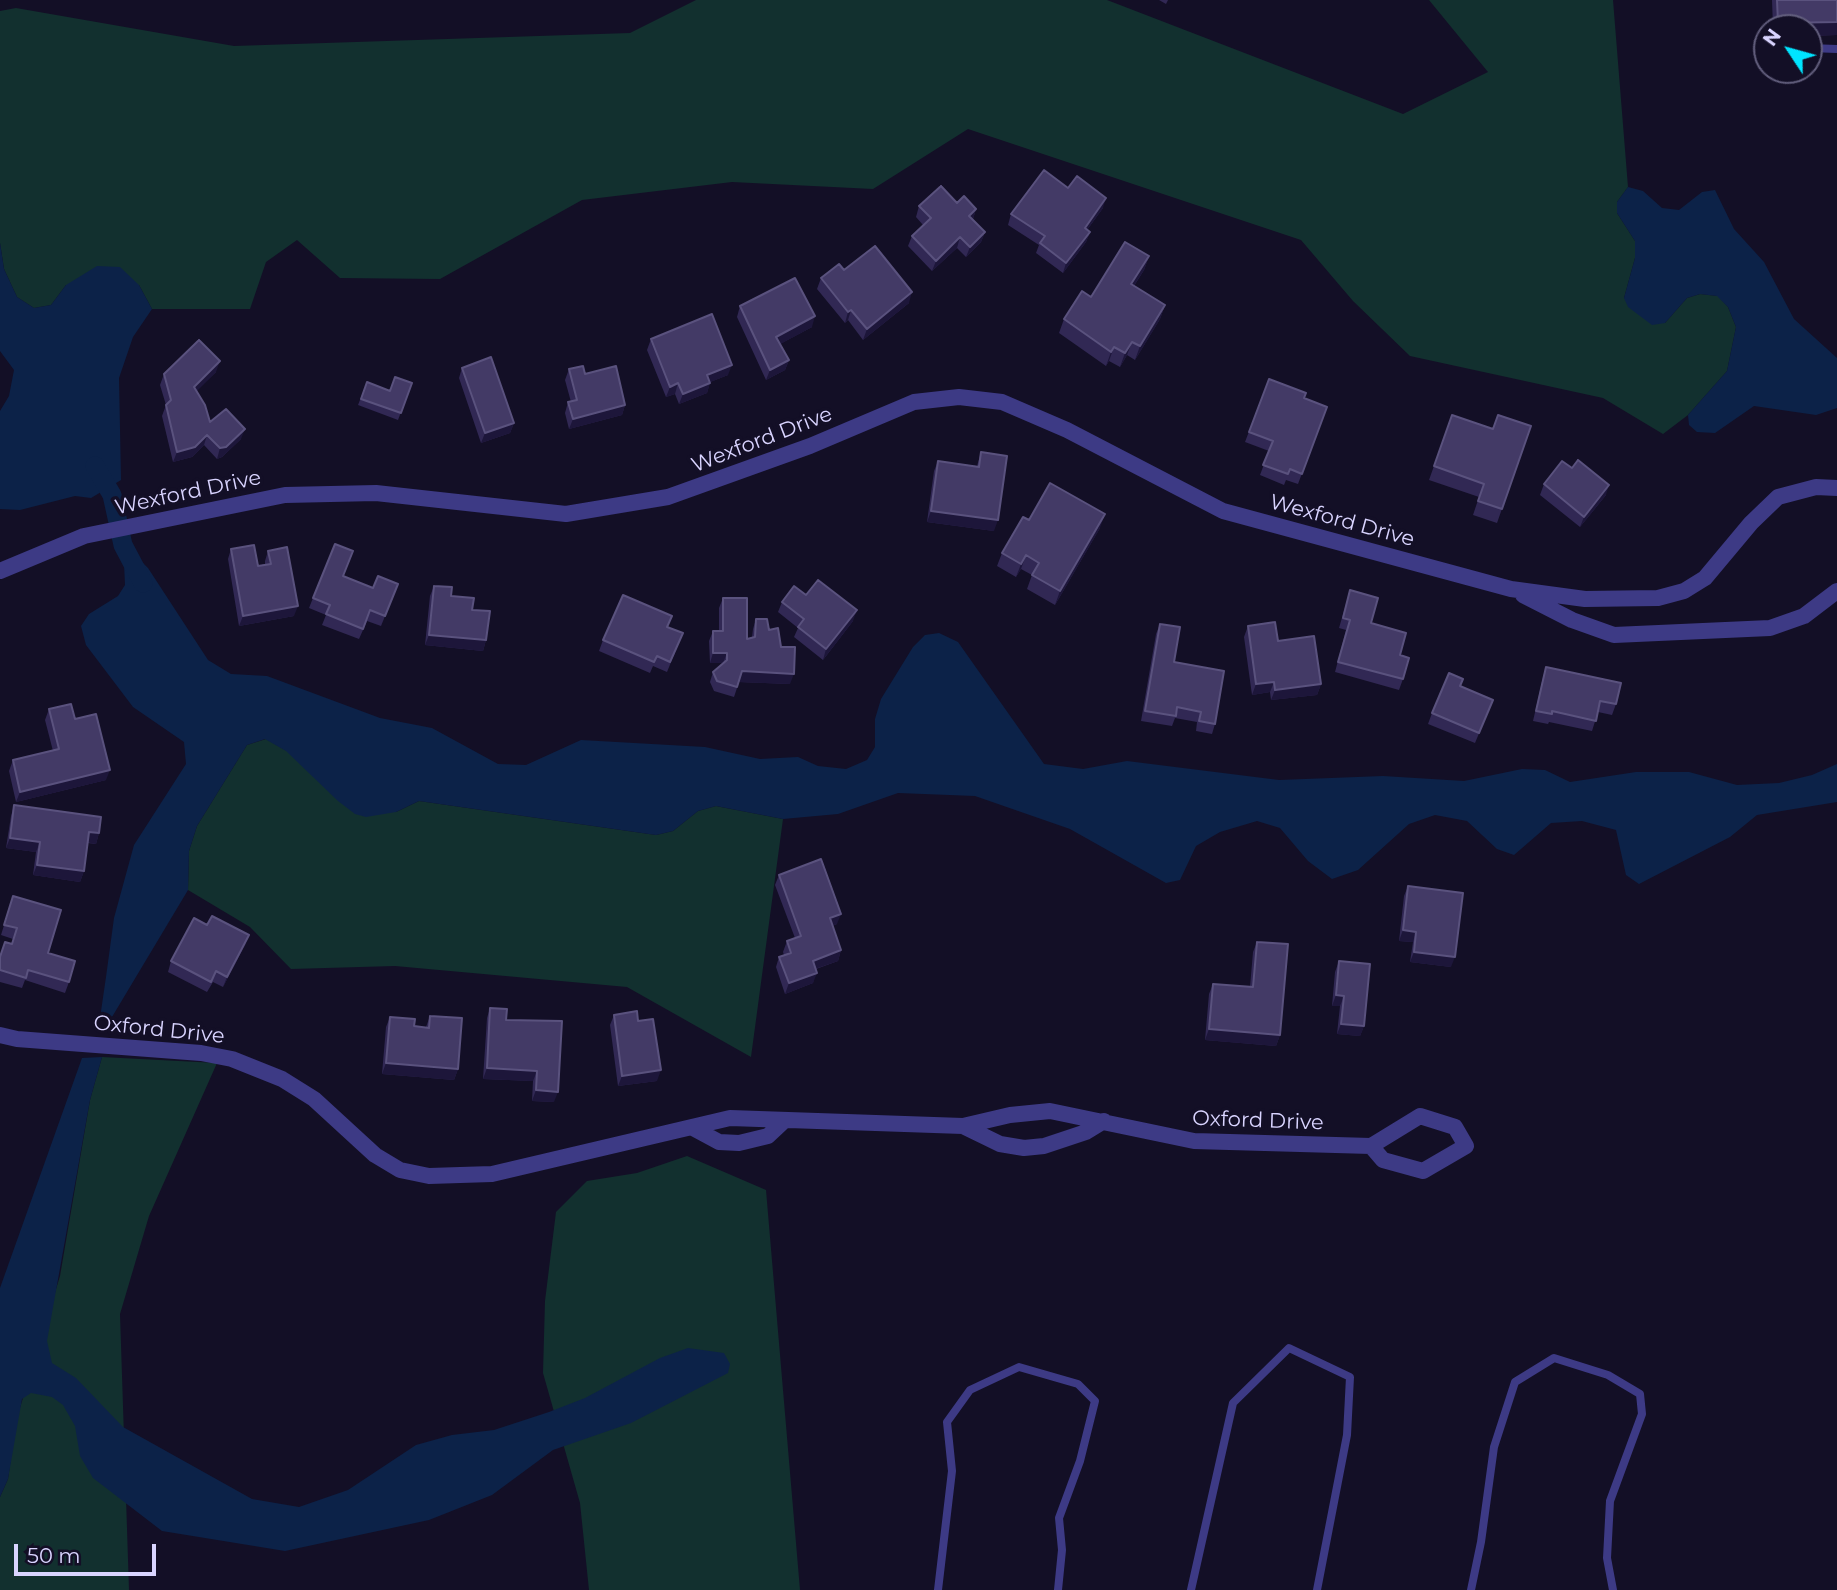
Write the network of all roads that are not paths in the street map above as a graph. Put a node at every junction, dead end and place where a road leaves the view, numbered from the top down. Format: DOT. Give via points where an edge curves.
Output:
graph roads {
  1 [pos="1837,488"];
  2 [pos="0,571"];
  3 [pos="1511,589"];
  4 [pos="1837,591"];
  5 [pos="0,1035"];
  6 [pos="784,1121"];
  7 [pos="1104,1121"];
  8 [pos="963,1126"];
  9 [pos="692,1129"];
  10 [pos="1371,1146"];
  11 [pos="938,1590"];
  12 [pos="1058,1590"];
  13 [pos="1191,1590"];
  14 [pos="1317,1590"];
  15 [pos="1471,1590"];
  16 [pos="1613,1590"];
  1 -- 3 [label="street, Wexford Drive" via="1816,487 1778,497 1705,578 1684,591 1635,600"];
  2 -- 3 [label="street, Wexford Drive" via="84,536 285,495 376,493 566,514 668,497 810,446 914,402 959,397 1002,402 1067,430 1223,511"];
  3 -- 4 [label="street, Wexford Drive" via="1614,635 1770,628 1804,616"];
  5 -- 9 [label="street, Oxford Drive" via="232,1059 282,1079 314,1099 375,1155 400,1170 429,1177 492,1174"];
  6 -- 8 [label="street, Oxford Drive"];
  6 -- 9 [label="street, Oxford Drive" via="730,1118"];
  6 -- 9 [label="street" via="768,1136 739,1143 719,1142"];
  7 -- 8 [label="street, Oxford Drive" via="1050,1111"];
  7 -- 8 [label="street, Oxford Drive" via="1086,1132 1024,1148 1000,1144"];
  7 -- 10 [label="street, Oxford Drive" via="1194,1141"];
  10 -- 10 [label="street" via="1383,1160 1423,1171 1466,1146 1455,1127 1420,1116"];
  11 -- 12 [label="lane" via="952,1471 947,1422 970,1390 1019,1367 1078,1384 1095,1401 1059,1518"];
  13 -- 14 [label="lane" via="1233,1404 1289,1348 1350,1377 1347,1435"];
  15 -- 16 [label="lane" via="1494,1447 1515,1382 1554,1358 1608,1375 1640,1394 1642,1414 1611,1501 1607,1558"];
}
